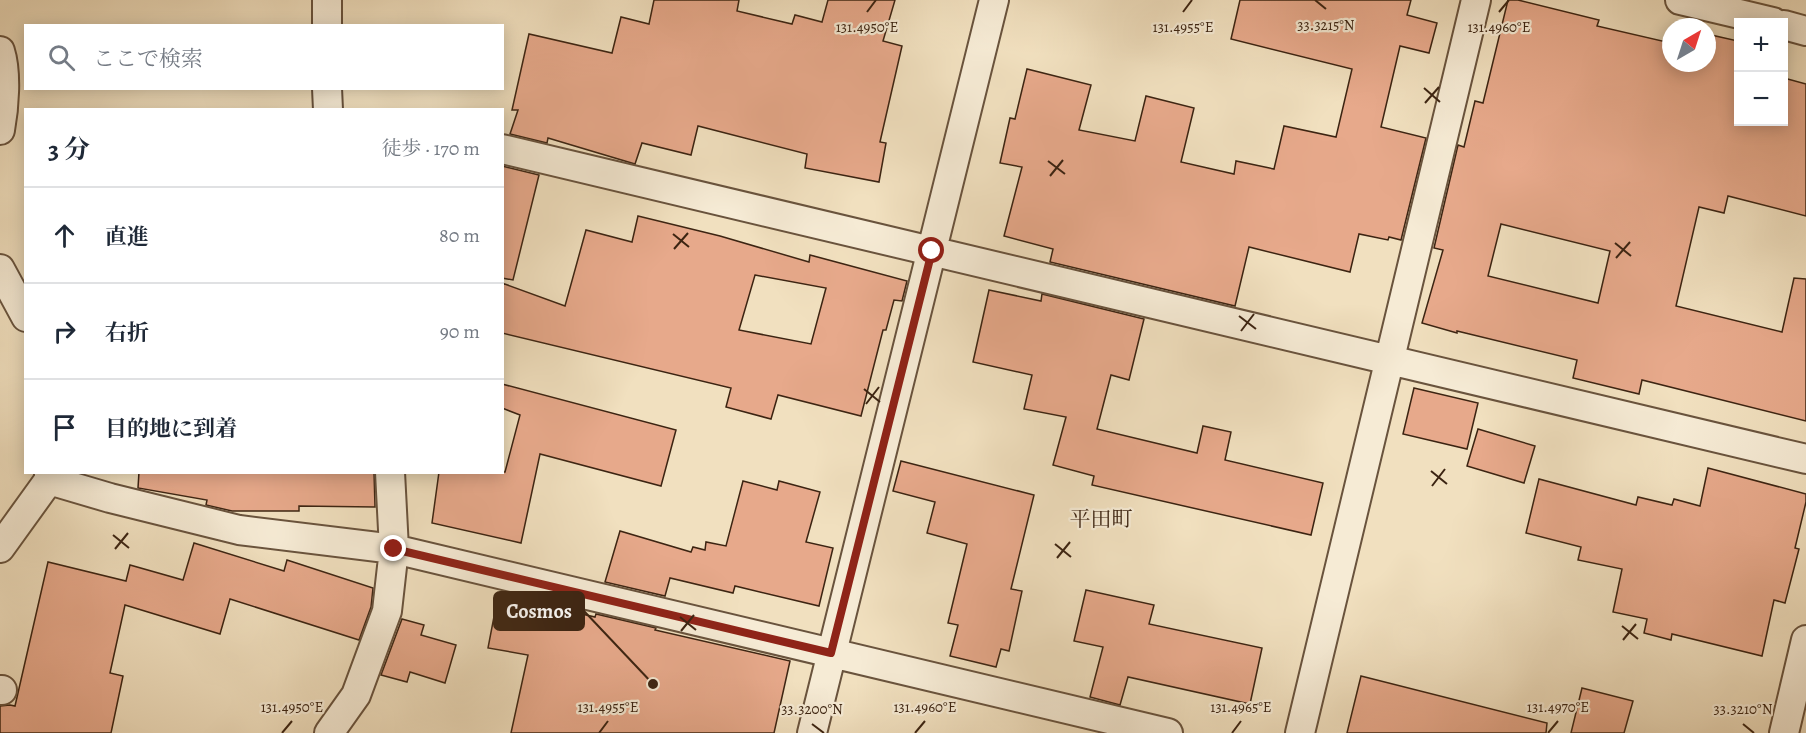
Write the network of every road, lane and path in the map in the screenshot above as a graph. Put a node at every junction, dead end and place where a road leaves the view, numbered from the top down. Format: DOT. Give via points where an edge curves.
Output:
graph roads {
  1 [pos="327,0"];
  2 [pos="994,0"];
  3 [pos="1476,0"];
  4 [pos="1680,0"];
  5 [pos="1756,18"];
  6 [pos="327,24"];
  7 [pos="1788,26"];
  8 [pos="1806,31"];
  9 [pos="0,51"];
  10 [pos="0,130"];
  11 [pos="504,149"];
  12 [pos="932,251"];
  13 [pos="0,269"];
  14 [pos="24,313"];
  15 [pos="1390,360"];
  16 [pos="1806,459"];
  17 [pos="390,474"];
  18 [pos="49,476"];
  19 [pos="0,548"];
  20 [pos="394,549"];
  21 [pos="1806,640"];
  22 [pos="831,653"];
  23 [pos="329,733"];
  24 [pos="812,733"];
  25 [pos="1168,733"];
  26 [pos="1300,733"];
  27 [pos="1784,733"];
  1 -- 6 [label="street"];
  2 -- 12 [label="street"];
  3 -- 15 [label="street"];
  4 -- 5 [label="street"];
  7 -- 8 [label="street"];
  9 -- 10 [label="street"];
  11 -- 12 [label="street"];
  12 -- 15 [label="street"];
  12 -- 22 [label="street"];
  13 -- 14 [label="street"];
  15 -- 16 [label="street"];
  15 -- 26 [label="street"];
  17 -- 20 [label="street"];
  18 -- 19 [label="street"];
  18 -- 20 [label="street" via="110,498 239,530"];
  20 -- 22 [label="street"];
  20 -- 23 [label="street" via="387,611 356,695"];
  21 -- 27 [label="street"];
  22 -- 24 [label="street"];
  22 -- 25 [label="street"];
}
